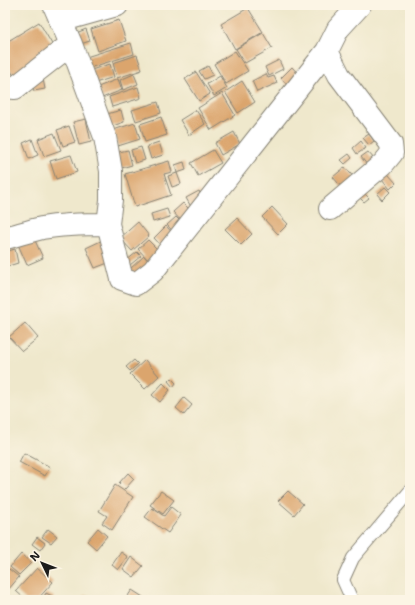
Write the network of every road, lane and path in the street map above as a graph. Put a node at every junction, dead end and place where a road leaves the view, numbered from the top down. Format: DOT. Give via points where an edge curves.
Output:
graph roads {
  1 [pos="117,5"];
  2 [pos="360,5"];
  3 [pos="57,13"];
  4 [pos="71,44"];
  5 [pos="327,51"];
  6 [pos="5,87"];
  7 [pos="330,209"];
  8 [pos="108,224"];
  9 [pos="5,238"];
  10 [pos="410,492"];
  11 [pos="352,600"];
  1 -- 3 [label="street"];
  2 -- 5 [label="street" via="338,29"];
  3 -- 4 [label="street"];
  4 -- 6 [label="street" via="15,88"];
  4 -- 8 [label="street" via="105,137 111,171"];
  5 -- 7 [label="street" via="339,75 391,144 392,153 383,164"];
  5 -- 8 [label="street" via="153,271 136,284 122,279"];
  8 -- 9 [label="street" via="41,228"];
  10 -- 11 [label="lane" via="353,558 343,580"];
}
